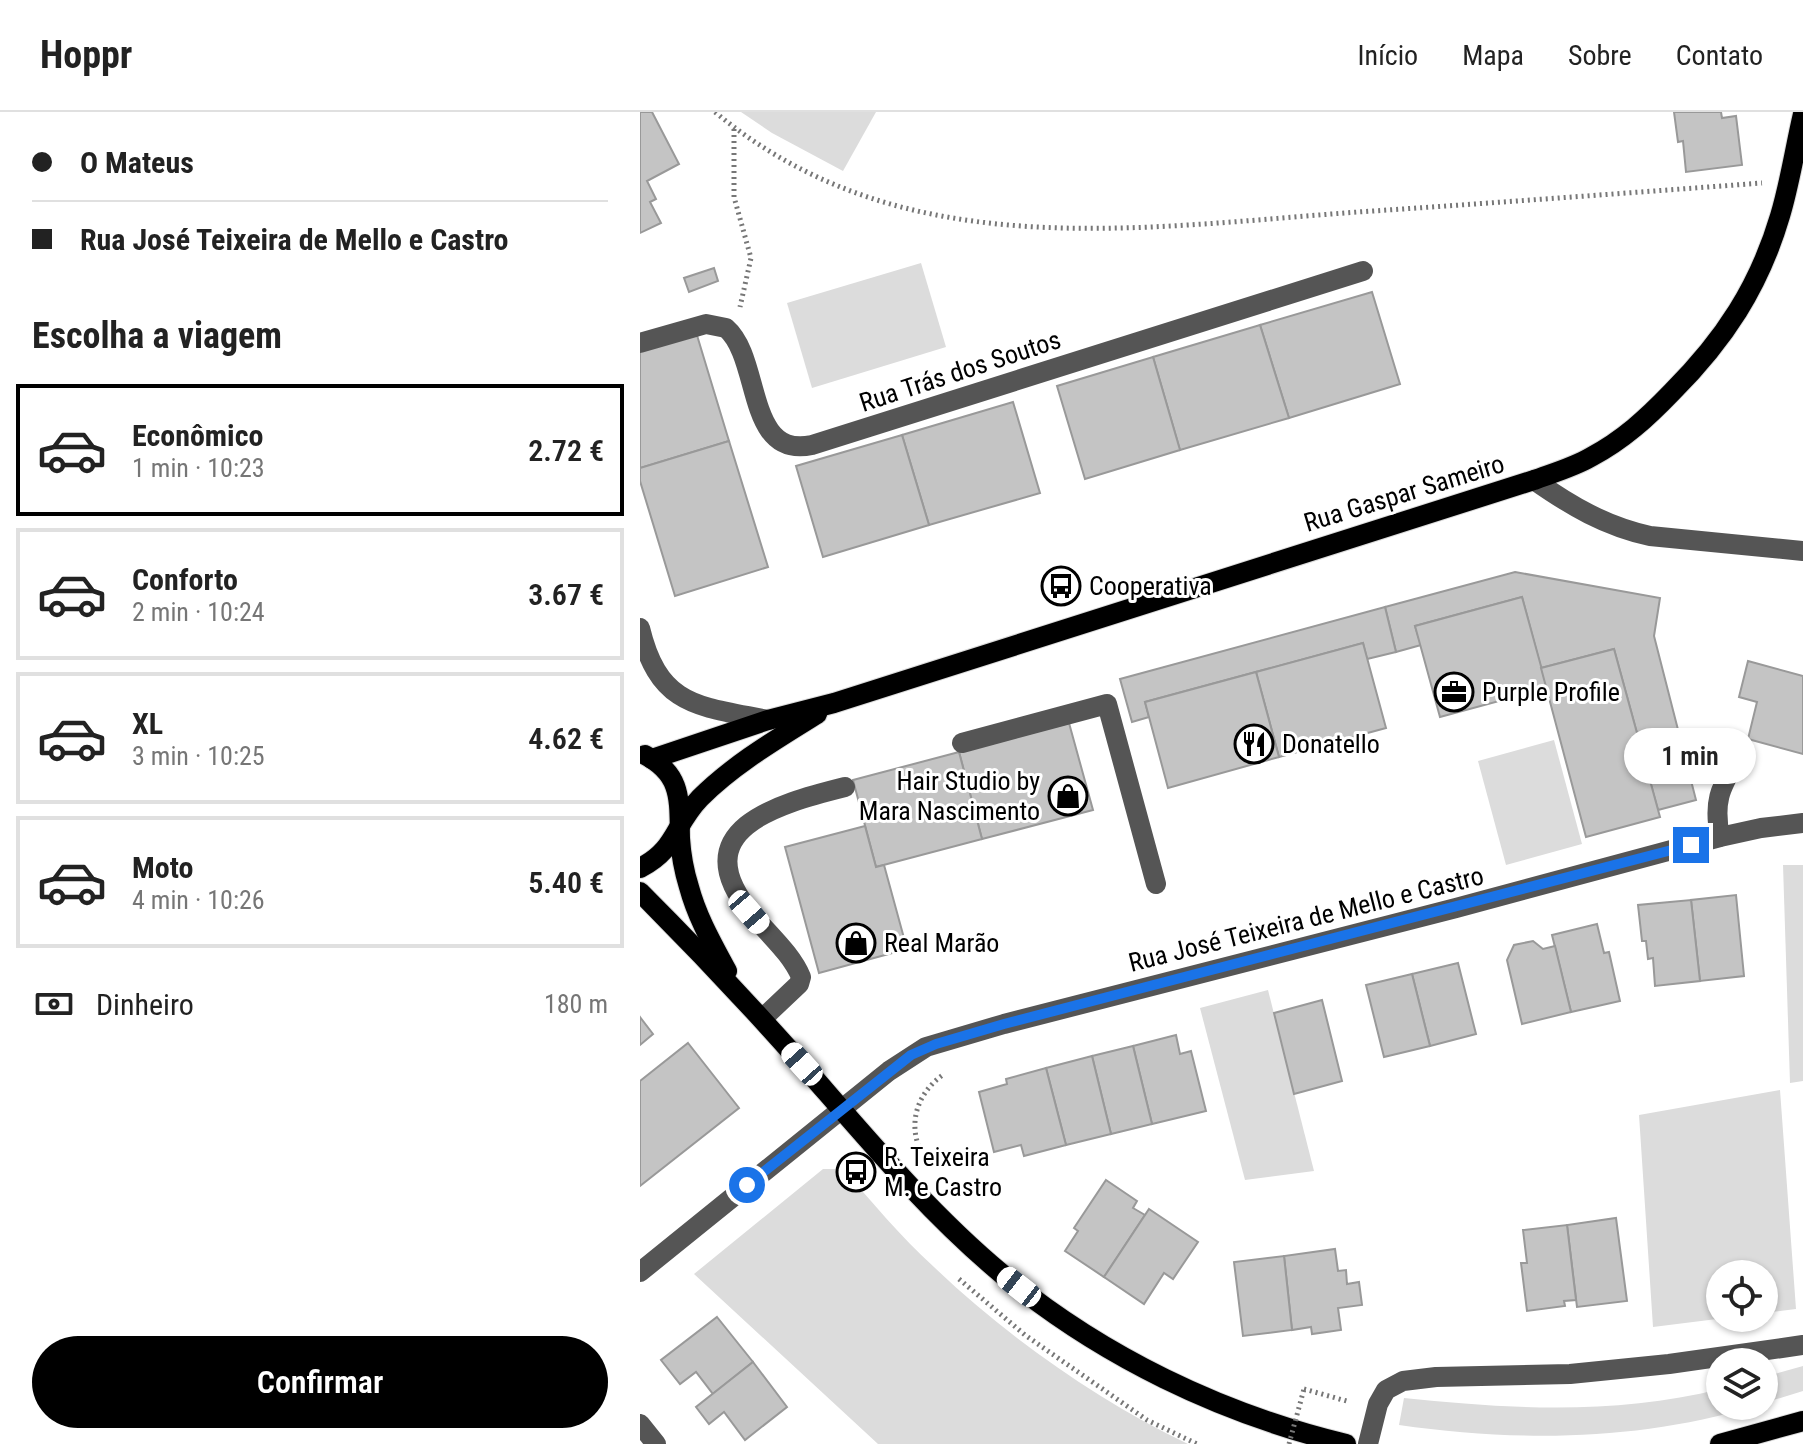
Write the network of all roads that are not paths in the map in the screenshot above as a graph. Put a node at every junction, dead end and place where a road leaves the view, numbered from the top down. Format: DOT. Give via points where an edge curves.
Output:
graph roads {
  1 [pos="1802,122"];
  2 [pos="1363,271"];
  3 [pos="640,343"];
  4 [pos="1534,480"];
  5 [pos="1803,551"];
  6 [pos="640,628"];
  7 [pos="834,703"];
  8 [pos="768,720"];
  9 [pos="962,743"];
  10 [pos="1742,750"];
  11 [pos="644,754"];
  12 [pos="845,787"];
  13 [pos="680,821"];
  14 [pos="1803,823"];
  15 [pos="1720,837"];
  16 [pos="640,868"];
  17 [pos="1156,884"];
  18 [pos="640,892"];
  19 [pos="738,992"];
  20 [pos="762,1019"];
  21 [pos="841,1109"];
  22 [pos="640,1272"];
  23 [pos="1803,1345"];
  24 [pos="1803,1421"];
  25 [pos="640,1424"];
  26 [pos="656,1444"];
  27 [pos="1346,1444"];
  28 [pos="1368,1444"];
  29 [pos="1720,1444"];
  1 -- 4 [label="main road, Rua Gaspar Sameiro" via="1774,237 1732,322 1702,362 1630,433 1589,459"];
  2 -- 3 [label="street, Rua Trás dos Soutos" via="803,447 787,446 773,437 734,338 720,325 706,324"];
  4 -- 5 [label="street" via="1592,518 1631,532"];
  4 -- 7 [label="main road, Rua Gaspar Sameiro"];
  6 -- 8 [label="street" via="652,666 674,692 702,706"];
  7 -- 8 [label="main road"];
  7 -- 13 [label="main road" via="724,777"];
  8 -- 11 [label="main road"];
  9 -- 17 [label="street" via="1107,704"];
  10 -- 15 [label="street" via="1719,795"];
  11 -- 13 [label="main road" via="675,784"];
  12 -- 20 [label="street" via="758,818 729,847 726,863 732,887 801,977"];
  13 -- 16 [label="main road" via="670,845"];
  13 -- 19 [label="main road" via="694,906"];
  14 -- 15 [label="street, Rua José Teixeira de Mello e Castro"];
  15 -- 21 [label="street, Rua José Teixeira de Mello e Castro" via="936,1044 901,1061"];
  18 -- 19 [label="main road"];
  19 -- 20 [label="main road"];
  20 -- 21 [label="main road"];
  21 -- 22 [label="street, Rua José Teixeira de Mello e Castro"];
  21 -- 27 [label="main road" via="970,1246 1071,1325 1147,1369 1236,1410"];
  23 -- 28 [label="street" via="1570,1374 1403,1381 1382,1397"];
  24 -- 29 [label="main road"];
  25 -- 26 [label="street"];
}
